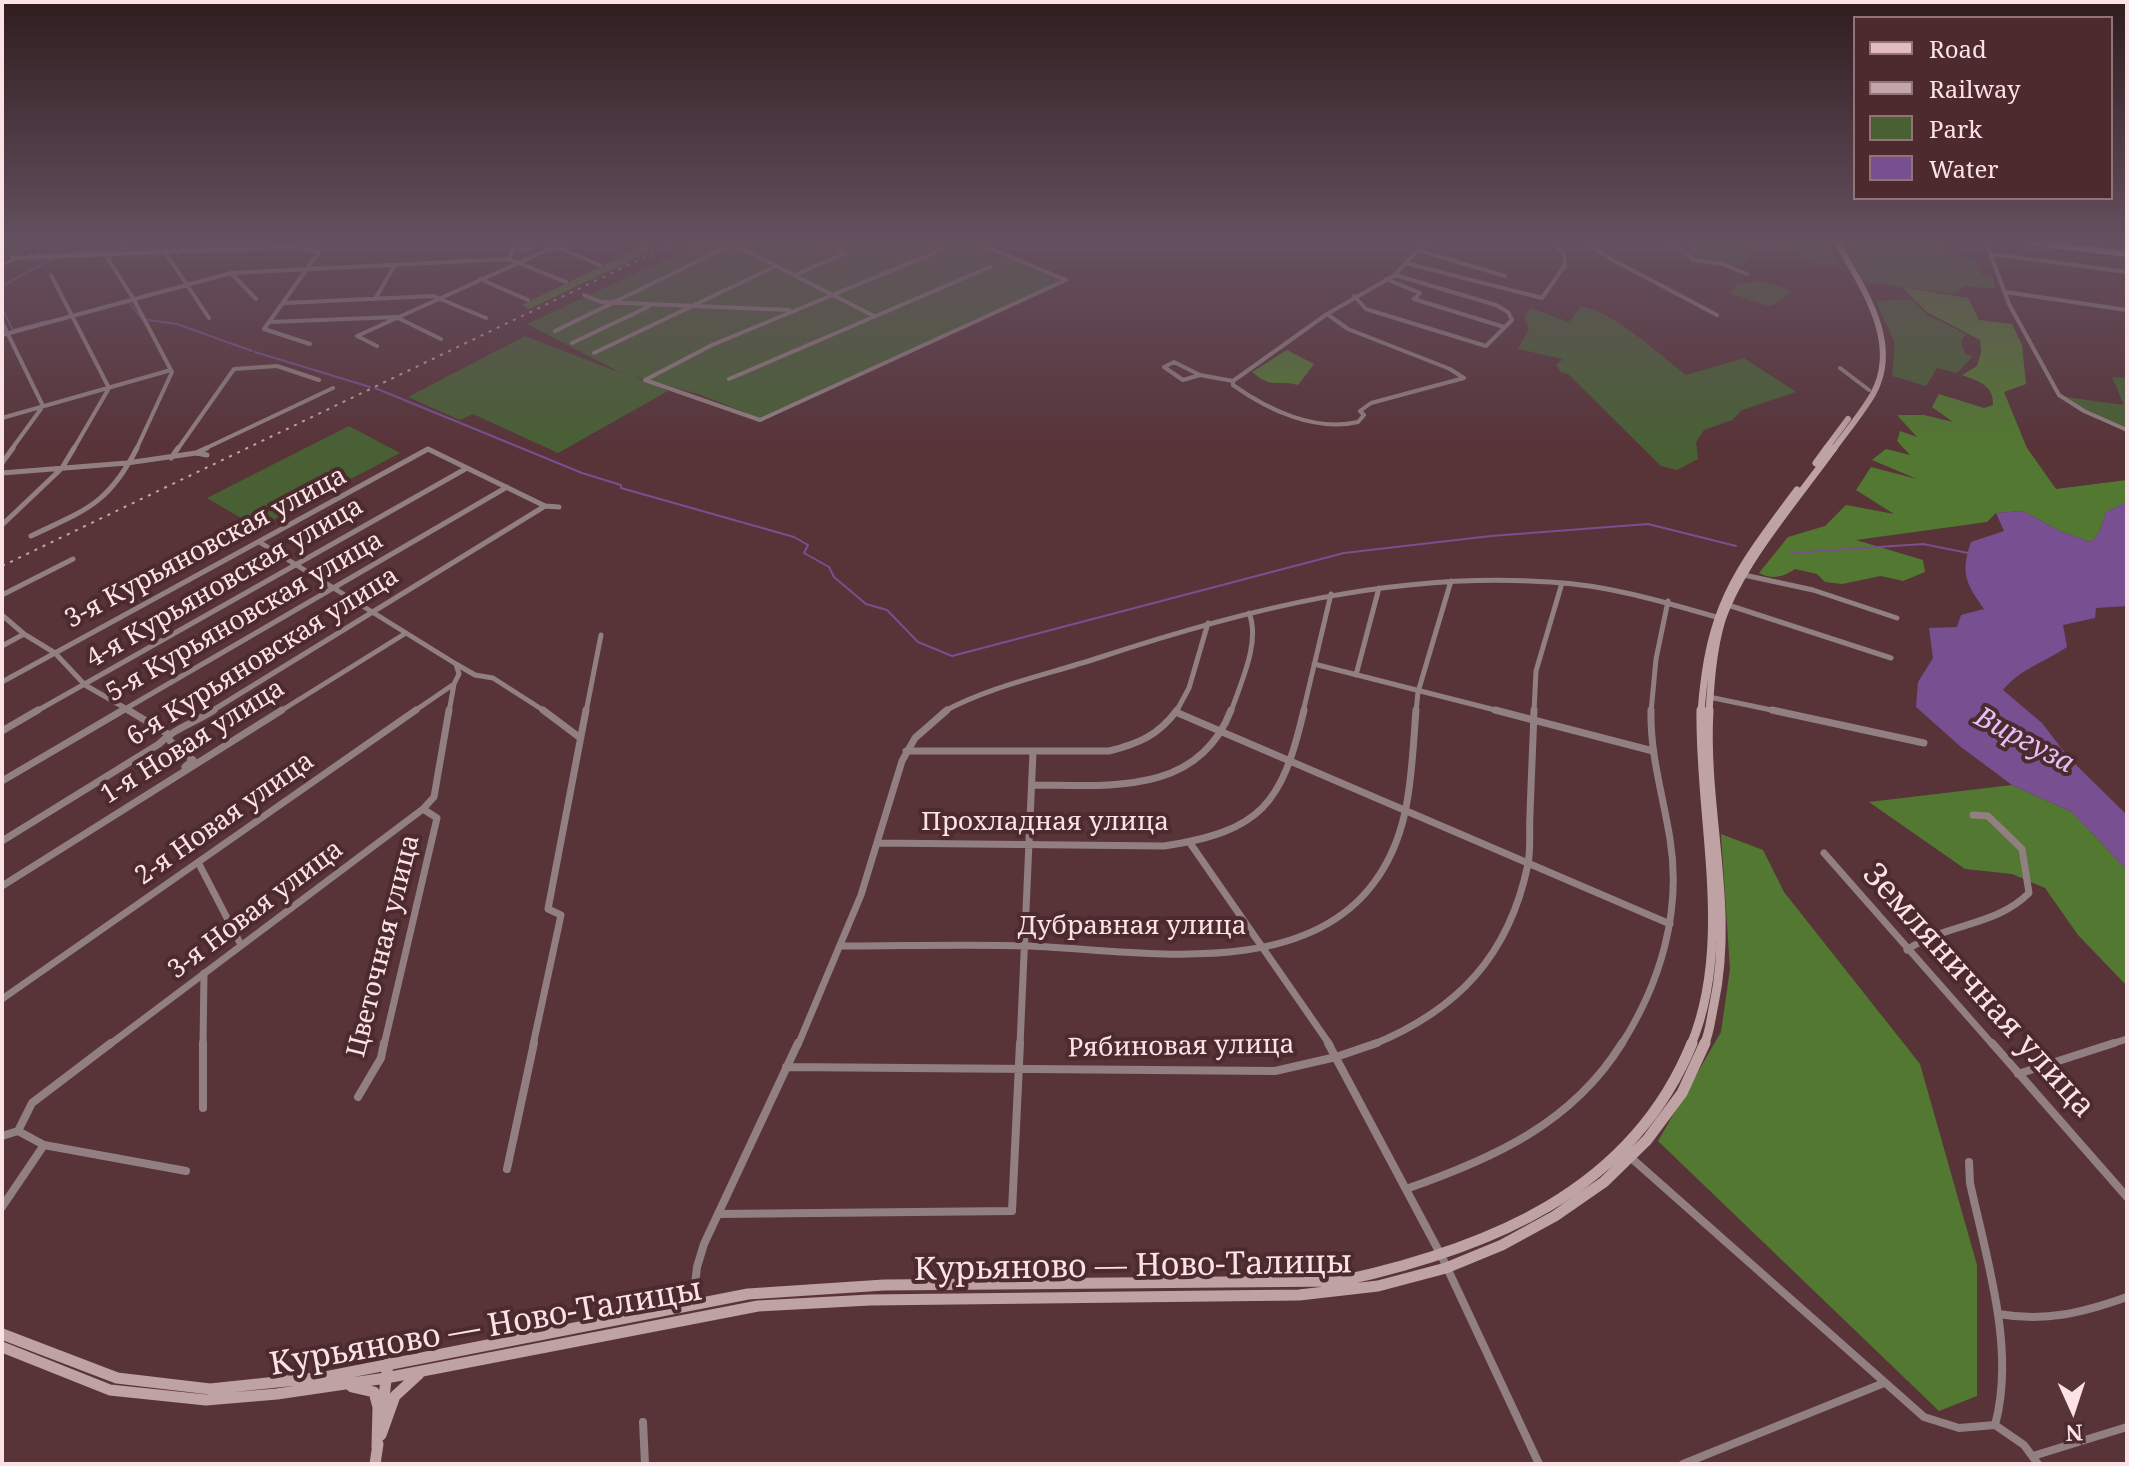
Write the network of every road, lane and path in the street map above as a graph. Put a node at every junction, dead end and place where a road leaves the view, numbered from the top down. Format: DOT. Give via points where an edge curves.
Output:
graph roads {
  1 [pos="70,310"];
  2 [pos="88,310"];
  3 [pos="140,310"];
  4 [pos="203,310"];
  5 [pos="279,310"];
  6 [pos="411,310"];
  7 [pos="468,310"];
  8 [pos="598,310"];
  9 [pos="641,310"];
  10 [pos="686,310"];
  11 [pos="784,310"];
  12 [pos="863,310"];
  13 [pos="887,310"];
  14 [pos="1000,310"];
  15 [pos="1332,310"];
  16 [pos="1371,310"];
  17 [pos="1451,310"];
  18 [pos="1504,310"];
  19 [pos="1708,310"];
  20 [pos="1867,310"];
  21 [pos="1870,310"];
  22 [pos="2013,310"];
  23 [pos="793,311"];
  24 [pos="1327,314"];
  25 [pos="72,315"];
  26 [pos="1717,315"];
  27 [pos="874,316"];
  28 [pos="396,317"];
  29 [pos="209,318"];
  30 [pos="486,318"];
  31 [pos="2,322"];
  32 [pos="270,322"];
  33 [pos="1504,327"];
  34 [pos="555,331"];
  35 [pos="5,334"];
  36 [pos="441,339"];
  37 [pos="572,343"];
  38 [pos="310,344"];
  39 [pos="377,346"];
  40 [pos="594,353"];
  41 [pos="1840,368"];
  42 [pos="172,371"];
  43 [pos="1200,375"];
  44 [pos="729,379"];
  45 [pos="319,380"];
  46 [pos="1233,381"];
  47 [pos="109,388"];
  48 [pos="333,388"];
  49 [pos="1869,390"];
  50 [pos="43,406"];
  51 [pos="2,418"];
  52 [pos="2127,430"];
  53 [pos="196,453"];
  54 [pos="207,455"];
  55 [pos="171,458"];
  56 [pos="2,463"];
  57 [pos="127,463"];
  58 [pos="62,468"];
  59 [pos="467,468"];
  60 [pos="2,473"];
  61 [pos="507,487"];
  62 [pos="545,506"];
  63 [pos="559,507"];
  64 [pos="2,525"];
  65 [pos="31,536"];
  66 [pos="261,543"];
  67 [pos="73,559"];
  68 [pos="297,565"];
  69 [pos="1744,575"];
  70 [pos="1451,581"];
  71 [pos="1562,583"];
  72 [pos="1379,588"];
  73 [pos="336,589"];
  74 [pos="1331,594"];
  75 [pos="2,595"];
  76 [pos="1668,601"];
  77 [pos="1728,605"];
  78 [pos="373,613"];
  79 [pos="1249,613"];
  80 [pos="2,615"];
  81 [pos="1716,617"];
  82 [pos="1897,618"];
  83 [pos="1208,623"];
  84 [pos="404,632"];
  85 [pos="24,634"];
  86 [pos="601,635"];
  87 [pos="2,646"];
  88 [pos="55,653"];
  89 [pos="1891,658"];
  90 [pos="456,664"];
  91 [pos="1314,664"];
  92 [pos="1356,675"];
  93 [pos="2,682"];
  94 [pos="454,684"];
  95 [pos="85,685"];
  96 [pos="1418,692"];
  97 [pos="1706,696"];
  98 [pos="125,710"];
  99 [pos="1178,713"];
  100 [pos="1533,720"];
  101 [pos="2,731"];
  102 [pos="1221,731"];
  103 [pos="168,734"];
  104 [pos="579,737"];
  105 [pos="1924,743"];
  106 [pos="906,751"];
  107 [pos="1653,751"];
  108 [pos="1033,752"];
  109 [pos="1292,761"];
  110 [pos="2,781"];
  111 [pos="165,783"];
  112 [pos="1032,785"];
  113 [pos="423,809"];
  114 [pos="1408,811"];
  115 [pos="1973,815"];
  116 [pos="2,841"];
  117 [pos="1030,842"];
  118 [pos="878,843"];
  119 [pos="1190,843"];
  120 [pos="1824,853"];
  121 [pos="198,862"];
  122 [pos="1528,863"];
  123 [pos="2,886"];
  124 [pos="1670,924"];
  125 [pos="241,945"];
  126 [pos="841,946"];
  127 [pos="1025,946"];
  128 [pos="1262,948"];
  129 [pos="1907,950"];
  130 [pos="204,973"];
  131 [pos="2,999"];
  132 [pos="2127,1039"];
  133 [pos="1338,1057"];
  134 [pos="786,1067"];
  135 [pos="1020,1069"];
  136 [pos="2018,1074"];
  137 [pos="358,1097"];
  138 [pos="203,1108"];
  139 [pos="18,1131"];
  140 [pos="2,1136"];
  141 [pos="44,1145"];
  142 [pos="1627,1154"];
  143 [pos="1969,1162"];
  144 [pos="507,1169"];
  145 [pos="186,1171"];
  146 [pos="1406,1189"];
  147 [pos="2127,1197"];
  148 [pos="2,1207"];
  149 [pos="718,1214"];
  150 [pos="1444,1262"];
  151 [pos="2127,1297"];
  152 [pos="693,1302"];
  153 [pos="1998,1314"];
  154 [pos="2,1334"];
  155 [pos="2,1347"];
  156 [pos="388,1363"];
  157 [pos="423,1371"];
  158 [pos="386,1378"];
  159 [pos="1884,1383"];
  160 [pos="323,1387"];
  161 [pos="643,1422"];
  162 [pos="1995,1425"];
  163 [pos="2127,1427"];
  164 [pos="377,1447"];
  165 [pos="2035,1460"];
  166 [pos="375,1464"];
  167 [pos="645,1464"];
  168 [pos="1539,1464"];
  169 [pos="1683,1464"];
  1 -- 25 [label="street"];
  2 -- 25 [label="street"];
  3 -- 42 [label="street"];
  4 -- 29 [label="street"];
  5 -- 32 [label="street"];
  6 -- 28 [label="street"];
  7 -- 30 [label="street"];
  8 -- 34 [label="street"];
  9 -- 37 [label="street"];
  10 -- 40 [label="street"];
  11 -- 23 [label="street"];
  12 -- 27 [label="street"];
  13 -- 27 [label="street"];
  14 -- 23 [label="street" via="760,420 645,380"];
  15 -- 24 [label="street"];
  16 -- 33 [label="street" via="1486,346"];
  17 -- 33 [label="street"];
  18 -- 33 [label="street" via="1512,316"];
  19 -- 26 [label="street"];
  20 -- 49 [label="main road, Курьяново — Ново-Талицы" via="1881,353"];
  21 -- 69 [label="main road, Курьяново — Ново-Талицы" via="1886,354 1881,378"];
  22 -- 52 [label="street" via="2059,395"];
  24 -- 46 [label="street"];
  24 -- 46 [label="street" via="1343,327 1464,378 1371,403 1360,411 1363,418 1351,425 1306,422 1240,390"];
  25 -- 35 [label="street"];
  25 -- 47 [label="street"];
  27 -- 44 [label="street"];
  28 -- 32 [label="street"];
  28 -- 36 [label="street"];
  28 -- 39 [label="street" via="357,336"];
  31 -- 35 [label="street"];
  32 -- 38 [label="street" via="264,329"];
  35 -- 50 [label="street"];
  41 -- 49 [label="street"];
  42 -- 47 [label="street"];
  42 -- 57 [label="street"];
  43 -- 43 [label="street" via="1183,380 1164,367 1174,362"];
  43 -- 46 [label="street"];
  45 -- 55 [label="street" via="277,366 234,369"];
  47 -- 50 [label="street"];
  47 -- 58 [label="street"];
  48 -- 53 [label="street"];
  49 -- 81 [label="main road, Курьяново — Ново-Талицы" via="1737,572"];
  50 -- 51 [label="street"];
  50 -- 56 [label="street"];
  53 -- 54 [label="street"];
  53 -- 55 [label="street"];
  55 -- 57 [label="street"];
  57 -- 58 [label="street"];
  57 -- 65 [label="street" via="95,504"];
  58 -- 60 [label="street"];
  58 -- 64 [label="street"];
  59 -- 61 [label="street"];
  59 -- 66 [label="street, 3-я Курьяновская улица" via="428,449"];
  59 -- 68 [label="street, 4-я Курьяновская улица"];
  61 -- 62 [label="street"];
  61 -- 73 [label="street, 5-я Курьяновская улица"];
  62 -- 63 [label="street"];
  62 -- 78 [label="street, 6-я Курьяновская улица"];
  66 -- 68 [label="street"];
  66 -- 88 [label="street, 3-я Курьяновская улица"];
  67 -- 75 [label="street"];
  68 -- 73 [label="street"];
  68 -- 95 [label="street, 4-я Курьяновская улица"];
  69 -- 77 [label="main road, Курьяново — Ново-Талицы"];
  69 -- 82 [label="street" via="1813,590"];
  70 -- 71 [label="street"];
  70 -- 72 [label="street"];
  70 -- 96 [label="street, Дубравная улица"];
  71 -- 76 [label="street"];
  71 -- 100 [label="street, Рябиновая улица" via="1536,671"];
  72 -- 74 [label="street"];
  72 -- 92 [label="street"];
  73 -- 78 [label="street"];
  73 -- 98 [label="street, 5-я Курьяновская улица"];
  74 -- 79 [label="street"];
  74 -- 91 [label="street, Прохладная улица"];
  76 -- 81 [label="street"];
  76 -- 107 [label="street" via="1651,691"];
  77 -- 89 [label="street"];
  77 -- 97 [label="main road, Курьяново — Ново-Талицы"];
  78 -- 84 [label="street"];
  78 -- 103 [label="street, 6-я Курьяновская улица"];
  79 -- 83 [label="street"];
  79 -- 102 [label="street" via="1254,622 1249,651"];
  80 -- 85 [label="street"];
  81 -- 97 [label="main road, Курьяново — Ново-Талицы"];
  83 -- 99 [label="street"];
  83 -- 106 [label="street" via="959,704 928,723"];
  84 -- 90 [label="street"];
  84 -- 111 [label="street, 1-я Новая улица"];
  85 -- 87 [label="street"];
  85 -- 88 [label="street"];
  86 -- 104 [label="street"];
  88 -- 93 [label="street, 3-я Курьяновская улица"];
  88 -- 95 [label="street"];
  90 -- 94 [label="street"];
  90 -- 104 [label="street" via="493,678"];
  91 -- 92 [label="street"];
  91 -- 109 [label="street, Прохладная улица"];
  92 -- 96 [label="street"];
  94 -- 113 [label="street" via="434,797"];
  94 -- 121 [label="street, 2-я Новая улица"];
  95 -- 98 [label="street"];
  95 -- 101 [label="street, 4-я Курьяновская улица"];
  96 -- 100 [label="street"];
  96 -- 114 [label="street, Дубравная улица"];
  97 -- 105 [label="street"];
  97 -- 142 [label="main road, Курьяново — Ново-Талицы" via="1701,753 1712,936 1706,1007 1681,1074"];
  98 -- 103 [label="street"];
  98 -- 110 [label="street, 5-я Курьяновская улица"];
  99 -- 102 [label="street"];
  99 -- 108 [label="street" via="1158,734 1134,746"];
  100 -- 107 [label="street"];
  100 -- 122 [label="street, Рябиновая улица"];
  102 -- 109 [label="street"];
  102 -- 112 [label="street" via="1201,758 1162,779"];
  103 -- 111 [label="street" via="193,760"];
  103 -- 116 [label="street, 6-я Курьяновская улица"];
  104 -- 144 [label="street" via="548,909 561,915"];
  106 -- 108 [label="street"];
  106 -- 118 [label="street"];
  107 -- 124 [label="street" via="1672,855"];
  108 -- 112 [label="street"];
  109 -- 114 [label="street"];
  109 -- 119 [label="street, Прохладная улица" via="1263,809 1245,825"];
  111 -- 123 [label="street, 1-я Новая улица"];
  112 -- 117 [label="street"];
  113 -- 125 [label="street, 3-я Новая улица"];
  113 -- 137 [label="street, Цветочная улица" via="437,818 434,833 381,1058"];
  114 -- 122 [label="street"];
  114 -- 128 [label="street, Дубравная улица" via="1382,874 1356,905 1314,933"];
  115 -- 129 [label="street" via="1988,816 2022,849 2029,893 2010,912 1923,939"];
  117 -- 118 [label="street, Прохладная улица"];
  117 -- 119 [label="street, Прохладная улица"];
  117 -- 127 [label="street"];
  118 -- 126 [label="street"];
  119 -- 128 [label="street"];
  120 -- 129 [label="street, Земляничная улица"];
  121 -- 125 [label="street"];
  121 -- 131 [label="street, 2-я Новая улица"];
  122 -- 124 [label="street"];
  122 -- 133 [label="street, Рябиновая улица" via="1513,915 1492,956 1457,997 1399,1035"];
  124 -- 146 [label="street" via="1661,967 1641,1012 1590,1087 1515,1145"];
  125 -- 130 [label="street, 3-я Новая улица"];
  126 -- 127 [label="street, Дубравная улица"];
  126 -- 134 [label="street"];
  127 -- 128 [label="street, Дубравная улица" via="1215,953"];
  127 -- 135 [label="street"];
  128 -- 133 [label="street"];
  129 -- 136 [label="street, Земляничная улица"];
  130 -- 138 [label="street"];
  130 -- 139 [label="street, 3-я Новая улица" via="32,1103"];
  132 -- 136 [label="street"];
  133 -- 135 [label="street, Рябиновая улица" via="1275,1071"];
  133 -- 146 [label="street"];
  134 -- 135 [label="street, Рябиновая улица"];
  134 -- 149 [label="street"];
  135 -- 149 [label="street" via="1012,1211"];
  136 -- 147 [label="street, Земляничная улица"];
  139 -- 140 [label="street"];
  139 -- 141 [label="street"];
  141 -- 145 [label="street"];
  141 -- 148 [label="street"];
  142 -- 150 [label="main road, Курьяново — Ново-Талицы" via="1540,1214"];
  142 -- 159 [label="street"];
  143 -- 153 [label="street"];
  146 -- 150 [label="street"];
  149 -- 152 [label="street" via="697,1267"];
  150 -- 152 [label="main road, Курьяново — Ново-Талицы" via="1341,1281 884,1285"];
  150 -- 157 [label="main road, Курьяново — Ново-Талицы" via="1389,1284 1299,1295 758,1306"];
  150 -- 168 [label="street"];
  151 -- 153 [label="street" via="2069,1318"];
  152 -- 156 [label="main road, Курьяново — Ново-Талицы"];
  153 -- 162 [label="street" via="2002,1400"];
  154 -- 156 [label="main road, Курьяново — Ново-Талицы" via="96,1372 172,1387 246,1387"];
  155 -- 160 [label="main road, Курьяново — Ново-Талицы" via="87,1383 132,1395 218,1399"];
  156 -- 158 [label="main road"];
  157 -- 158 [label="main road, Курьяново — Ново-Талицы"];
  157 -- 164 [label="main road" via="395,1396"];
  158 -- 160 [label="main road, Курьяново — Ново-Талицы"];
  158 -- 164 [label="main road"];
  159 -- 162 [label="street" via="1924,1417 1950,1429"];
  159 -- 169 [label="street"];
  160 -- 164 [label="main road" via="374,1392"];
  161 -- 167 [label="street"];
  162 -- 165 [label="street"];
  163 -- 165 [label="street"];
  164 -- 166 [label="main road"];
}
